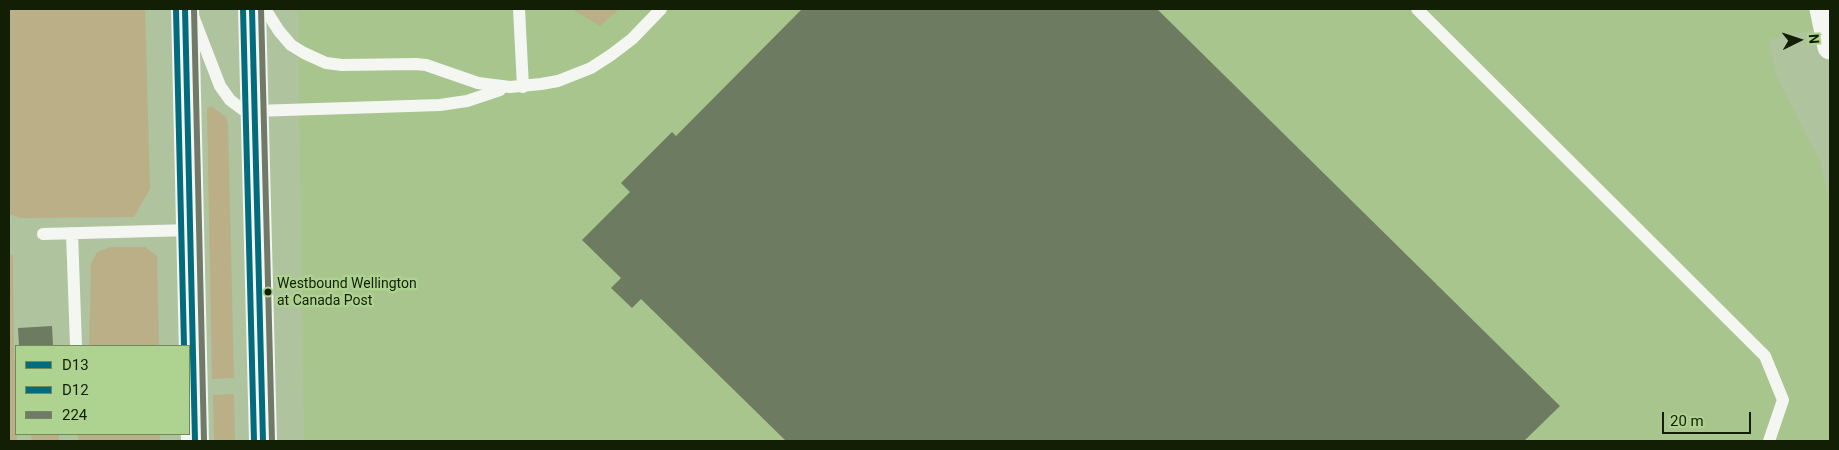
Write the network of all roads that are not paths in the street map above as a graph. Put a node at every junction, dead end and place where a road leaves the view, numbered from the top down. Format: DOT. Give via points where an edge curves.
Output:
graph roads {
  1 [pos="185,9"];
  2 [pos="190,9"];
  3 [pos="252,9"];
  4 [pos="265,9"];
  5 [pos="519,9"];
  6 [pos="661,9"];
  7 [pos="1417,9"];
  8 [pos="1822,9"];
  9 [pos="1830,47"];
  10 [pos="510,87"];
  11 [pos="523,87"];
  12 [pos="255,111"];
  13 [pos="190,230"];
  14 [pos="72,233"];
  15 [pos="43,234"];
  16 [pos="76,345"];
  17 [pos="195,441"];
  18 [pos="263,441"];
  19 [pos="1769,441"];
  1 -- 13 [label="main road"];
  2 -- 12 [label="lane" via="220,86 242,109"];
  3 -- 12 [label="main road"];
  4 -- 10 [label="lane" via="292,45 326,63 426,65 478,83"];
  5 -- 11 [label="lane"];
  6 -- 11 [label="lane" via="632,38 591,68 558,81"];
  7 -- 19 [label="lane" via="1765,356 1783,400"];
  8 -- 9 [label="street"];
  10 -- 11 [label="lane"];
  10 -- 12 [label="lane" via="440,105"];
  12 -- 18 [label="main road"];
  13 -- 14 [label="lane"];
  13 -- 17 [label="main road"];
  14 -- 15 [label="lane"];
  14 -- 16 [label="lane"];
}
